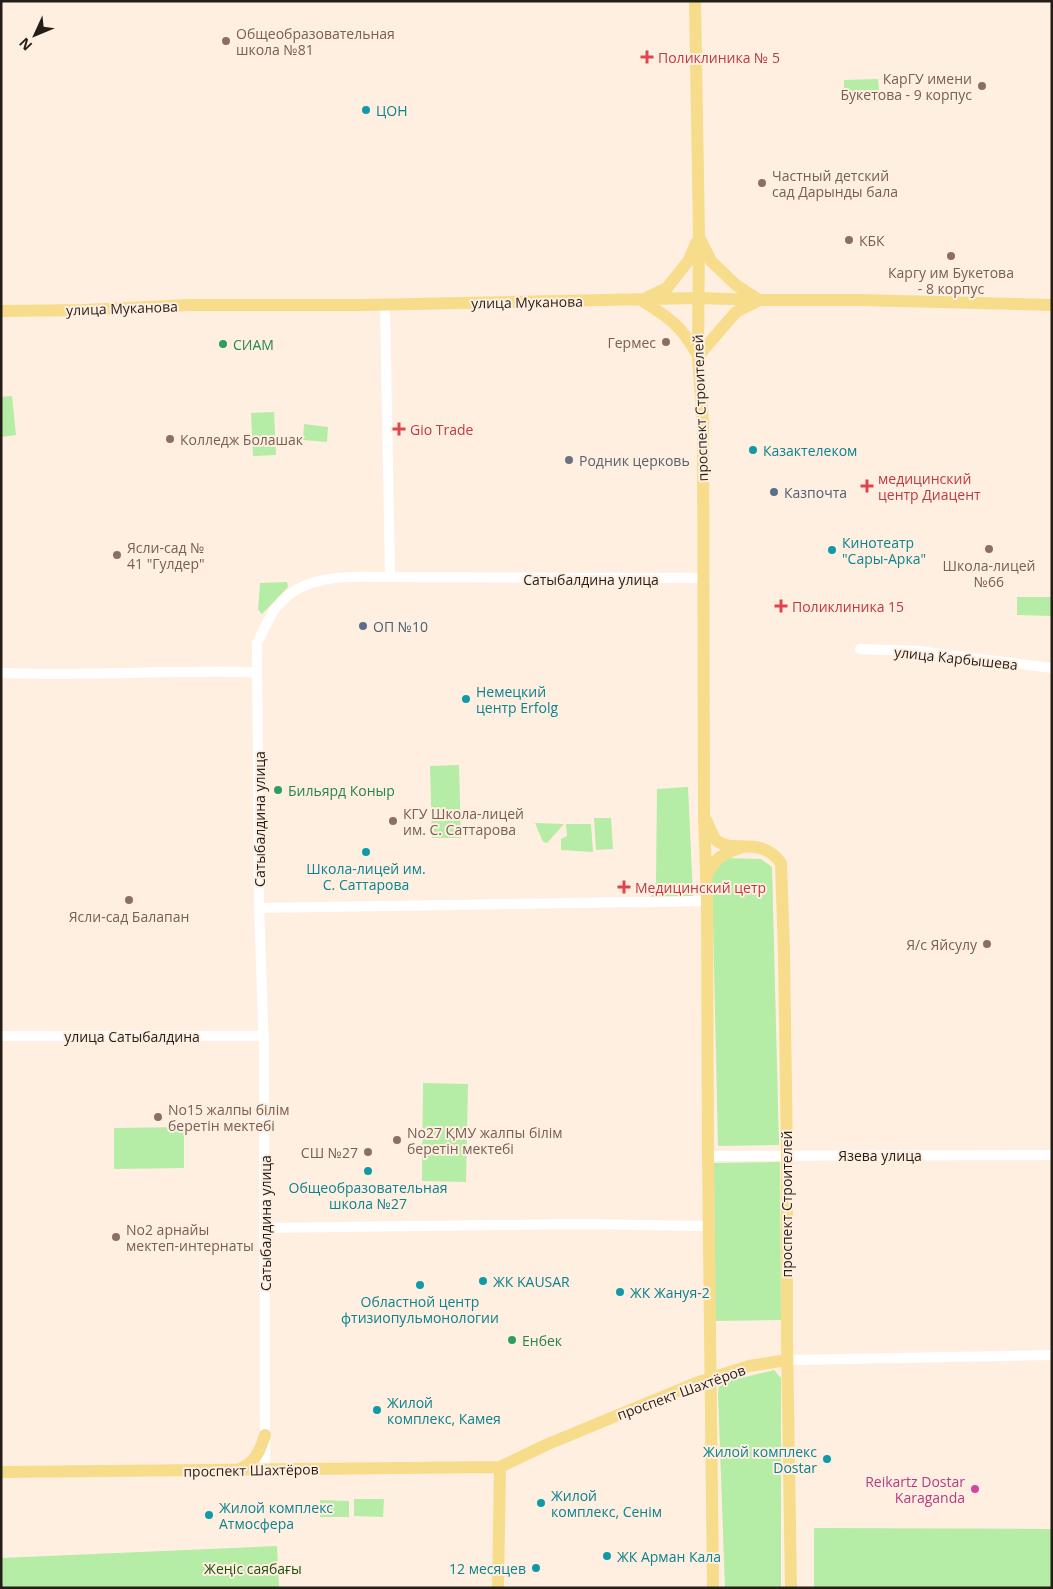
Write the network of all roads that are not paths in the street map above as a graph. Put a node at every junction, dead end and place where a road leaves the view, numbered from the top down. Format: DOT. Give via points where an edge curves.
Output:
graph roads {
  1 [pos="695,1"];
  2 [pos="699,236"];
  3 [pos="698,298"];
  4 [pos="641,300"];
  5 [pos="759,300"];
  6 [pos="385,304"];
  7 [pos="1052,306"];
  8 [pos="1,311"];
  9 [pos="698,356"];
  10 [pos="390,577"];
  11 [pos="702,578"];
  12 [pos="860,649"];
  13 [pos="1052,668"];
  14 [pos="1,673"];
  15 [pos="257,673"];
  16 [pos="704,816"];
  17 [pos="744,846"];
  18 [pos="706,878"];
  19 [pos="707,901"];
  20 [pos="259,908"];
  21 [pos="1,1036"];
  22 [pos="264,1036"];
  23 [pos="1052,1155"];
  24 [pos="708,1156"];
  25 [pos="787,1156"];
  26 [pos="709,1226"];
  27 [pos="266,1228"];
  28 [pos="1052,1355"];
  29 [pos="787,1360"];
  30 [pos="711,1378"];
  31 [pos="265,1436"];
  32 [pos="500,1467"];
  33 [pos="235,1470"];
  34 [pos="265,1470"];
  35 [pos="1,1472"];
  36 [pos="498,1588"];
  37 [pos="713,1588"];
  38 [pos="791,1588"];
  1 -- 2 [label="main road, проспект Строителей"];
  2 -- 3 [label="main road, проспект Строителей"];
  2 -- 4 [label="main road" via="689,260 667,288"];
  2 -- 5 [label="main road" via="711,261 736,285"];
  3 -- 4 [label="main road, улица Муканова"];
  3 -- 5 [label="main road, улица Муканова"];
  3 -- 9 [label="main road, проспект Строителей"];
  4 -- 6 [label="main road, улица Муканова"];
  4 -- 9 [label="main road" via="669,318 686,335"];
  5 -- 7 [label="main road, улица Муканова"];
  5 -- 9 [label="main road" via="736,312"];
  6 -- 8 [label="main road, улица Муканова"];
  6 -- 10 [label="street"];
  9 -- 11 [label="main road, проспект Строителей" via="703,421"];
  10 -- 11 [label="street, Сатыбалдина улица"];
  10 -- 15 [label="street, Сатыбалдина улица" via="318,580 294,591 274,611 256,643"];
  11 -- 16 [label="main road, проспект Строителей"];
  12 -- 13 [label="street, улица Карбышева" via="918,651"];
  14 -- 15 [label="street"];
  15 -- 20 [label="street, Сатыбалдина улица"];
  16 -- 17 [label="main road, проспект Строителей" via="716,840"];
  16 -- 18 [label="main road, проспект Строителей"];
  17 -- 18 [label="main road" via="720,856"];
  17 -- 25 [label="main road, проспект Строителей" via="757,847 775,855 781,863"];
  18 -- 19 [label="main road, проспект Строителей"];
  19 -- 20 [label="street"];
  19 -- 24 [label="main road, проспект Строителей"];
  20 -- 22 [label="street, Сатыбалдина улица"];
  21 -- 22 [label="street, улица Сатыбалдина"];
  22 -- 27 [label="street, Сатыбалдина улица"];
  23 -- 25 [label="street, Язева улица"];
  24 -- 25 [label="street, Язева улица"];
  24 -- 26 [label="main road, проспект Строителей"];
  25 -- 29 [label="main road, проспект Строителей"];
  26 -- 27 [label="street" via="577,1224"];
  26 -- 30 [label="main road, проспект Строителей"];
  27 -- 31 [label="street, Сатыбалдина улица"];
  28 -- 29 [label="street, проспект Шахтёров"];
  29 -- 30 [label="main road, проспект Шахтёров" via="749,1366"];
  29 -- 38 [label="main road, проспект Строителей"];
  30 -- 32 [label="main road, проспект Шахтёров" via="640,1405"];
  30 -- 37 [label="main road, проспект Строителей"];
  31 -- 33 [label="main road" via="251,1463"];
  31 -- 34 [label="street, Сатыбалдина улица"];
  32 -- 34 [label="main road, проспект Шахтёров"];
  32 -- 36 [label="main road"];
  33 -- 34 [label="main road, проспект Шахтёров"];
  33 -- 35 [label="main road, проспект Шахтёров"];
}
